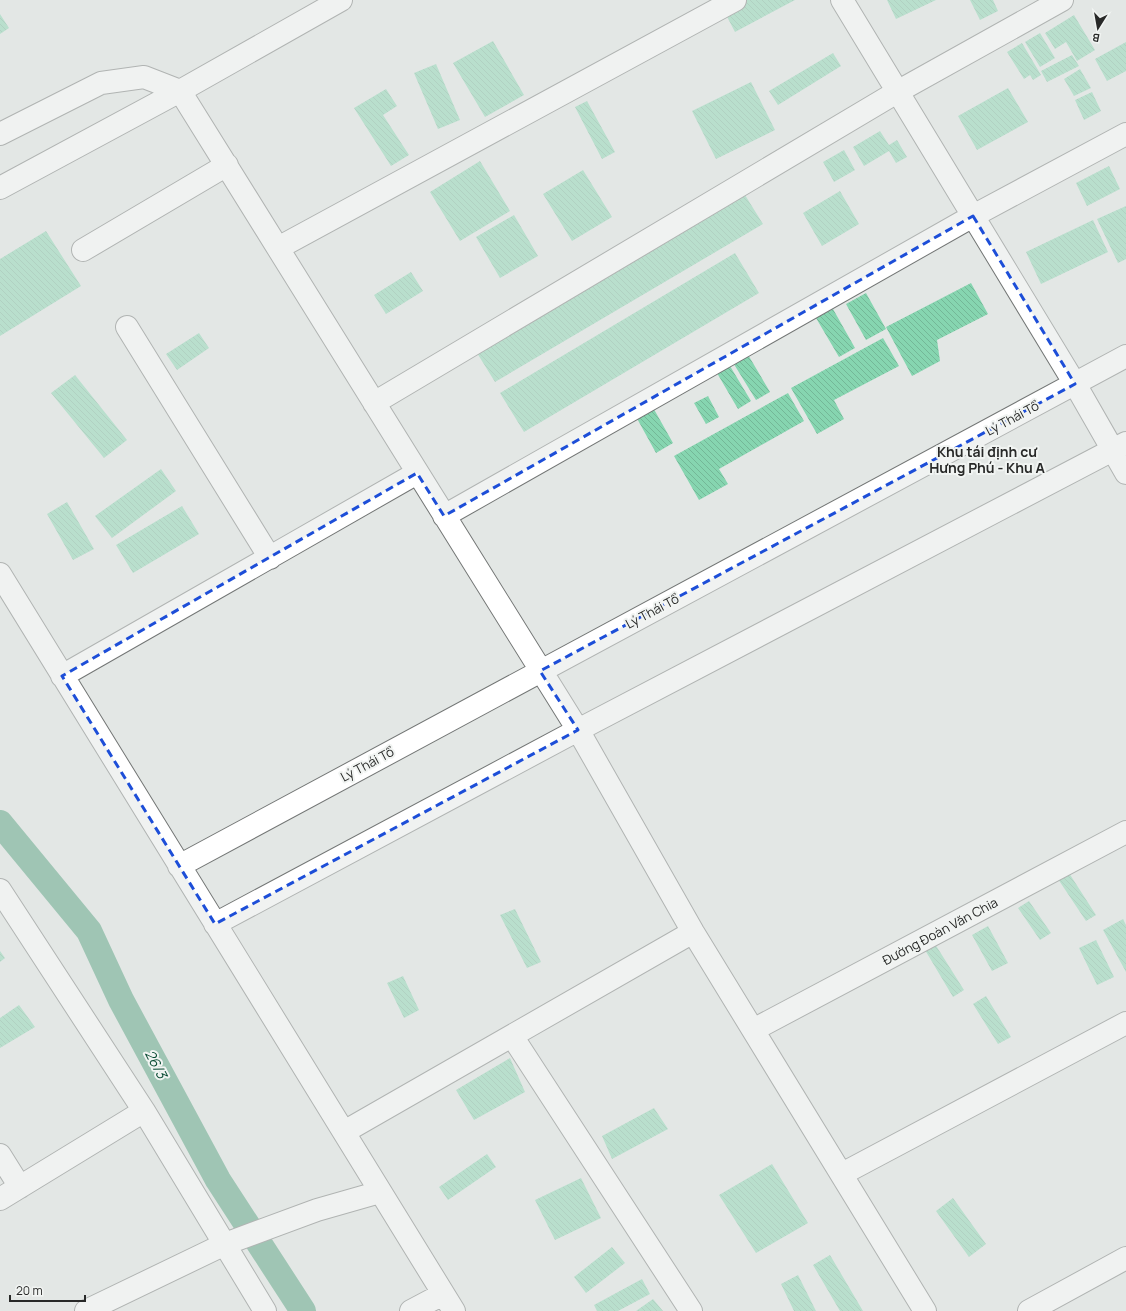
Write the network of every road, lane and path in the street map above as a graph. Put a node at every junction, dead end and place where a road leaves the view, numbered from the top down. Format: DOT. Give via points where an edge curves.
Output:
graph roads {
  1 [pos="341,0"];
  2 [pos="735,0"];
  3 [pos="842,0"];
  4 [pos="1062,0"];
  5 [pos="180,90"];
  6 [pos="897,92"];
  7 [pos="0,134"];
  8 [pos="1126,134"];
  9 [pos="227,165"];
  10 [pos="0,188"];
  11 [pos="973,216"];
  12 [pos="278,248"];
  13 [pos="83,250"];
  14 [pos="127,327"];
  15 [pos="1126,356"];
  16 [pos="1075,384"];
  17 [pos="374,403"];
  18 [pos="1120,447"];
  19 [pos="417,473"];
  20 [pos="1126,473"];
  21 [pos="444,516"];
  22 [pos="270,558"];
  23 [pos="0,574"];
  24 [pos="540,671"];
  25 [pos="62,676"];
  26 [pos="578,730"];
  27 [pos="1126,832"];
  28 [pos="179,866"];
  29 [pos="0,890"];
  30 [pos="215,924"];
  31 [pos="693,932"];
  32 [pos="1126,1024"];
  33 [pos="753,1030"];
  34 [pos="512,1036"];
  35 [pos="144,1111"];
  36 [pos="344,1132"];
  37 [pos="0,1155"];
  38 [pos="842,1174"];
  39 [pos="20,1187"];
  40 [pos="380,1192"];
  41 [pos="0,1200"];
  42 [pos="234,1241"];
  43 [pos="1126,1258"];
  44 [pos="448,1302"];
  45 [pos="86,1311"];
  46 [pos="265,1311"];
  47 [pos="411,1311"];
  48 [pos="691,1311"];
  49 [pos="925,1311"];
  50 [pos="1029,1311"];
  1 -- 5 [label="street"];
  2 -- 12 [label="street"];
  3 -- 6 [label="street"];
  4 -- 6 [label="street"];
  5 -- 7 [label="street" via="144,77 101,83"];
  5 -- 9 [label="street"];
  5 -- 10 [label="street"];
  6 -- 11 [label="street"];
  6 -- 17 [label="street"];
  8 -- 11 [label="street"];
  9 -- 12 [label="street"];
  9 -- 13 [label="street"];
  11 -- 16 [label="street"];
  11 -- 21 [label="street"];
  12 -- 17 [label="street"];
  14 -- 22 [label="street"];
  15 -- 16 [label="street, Lý Thái Tổ"];
  16 -- 18 [label="street"];
  16 -- 24 [label="street, Lý Thái Tổ"];
  17 -- 19 [label="street"];
  18 -- 20 [label="street"];
  18 -- 26 [label="street"];
  19 -- 21 [label="street"];
  19 -- 22 [label="street"];
  21 -- 24 [label="street"];
  22 -- 25 [label="street"];
  23 -- 25 [label="street"];
  24 -- 26 [label="street"];
  24 -- 28 [label="street, Lý Thái Tổ"];
  25 -- 28 [label="street"];
  26 -- 30 [label="street"];
  26 -- 31 [label="street"];
  27 -- 33 [label="street, Đường Đoàn Văn Chia"];
  28 -- 30 [label="street"];
  29 -- 35 [label="street"];
  30 -- 36 [label="street"];
  31 -- 33 [label="street"];
  31 -- 34 [label="street"];
  32 -- 38 [label="street"];
  33 -- 38 [label="street"];
  34 -- 36 [label="street"];
  34 -- 48 [label="street"];
  35 -- 39 [label="street"];
  35 -- 42 [label="street"];
  36 -- 40 [label="street"];
  37 -- 39 [label="street"];
  38 -- 49 [label="street"];
  39 -- 41 [label="street"];
  40 -- 42 [label="street" via="317,1210"];
  40 -- 44 [label="street"];
  42 -- 45 [label="street"];
  42 -- 46 [label="street"];
  43 -- 50 [label="street"];
  44 -- 47 [label="street"];
}
